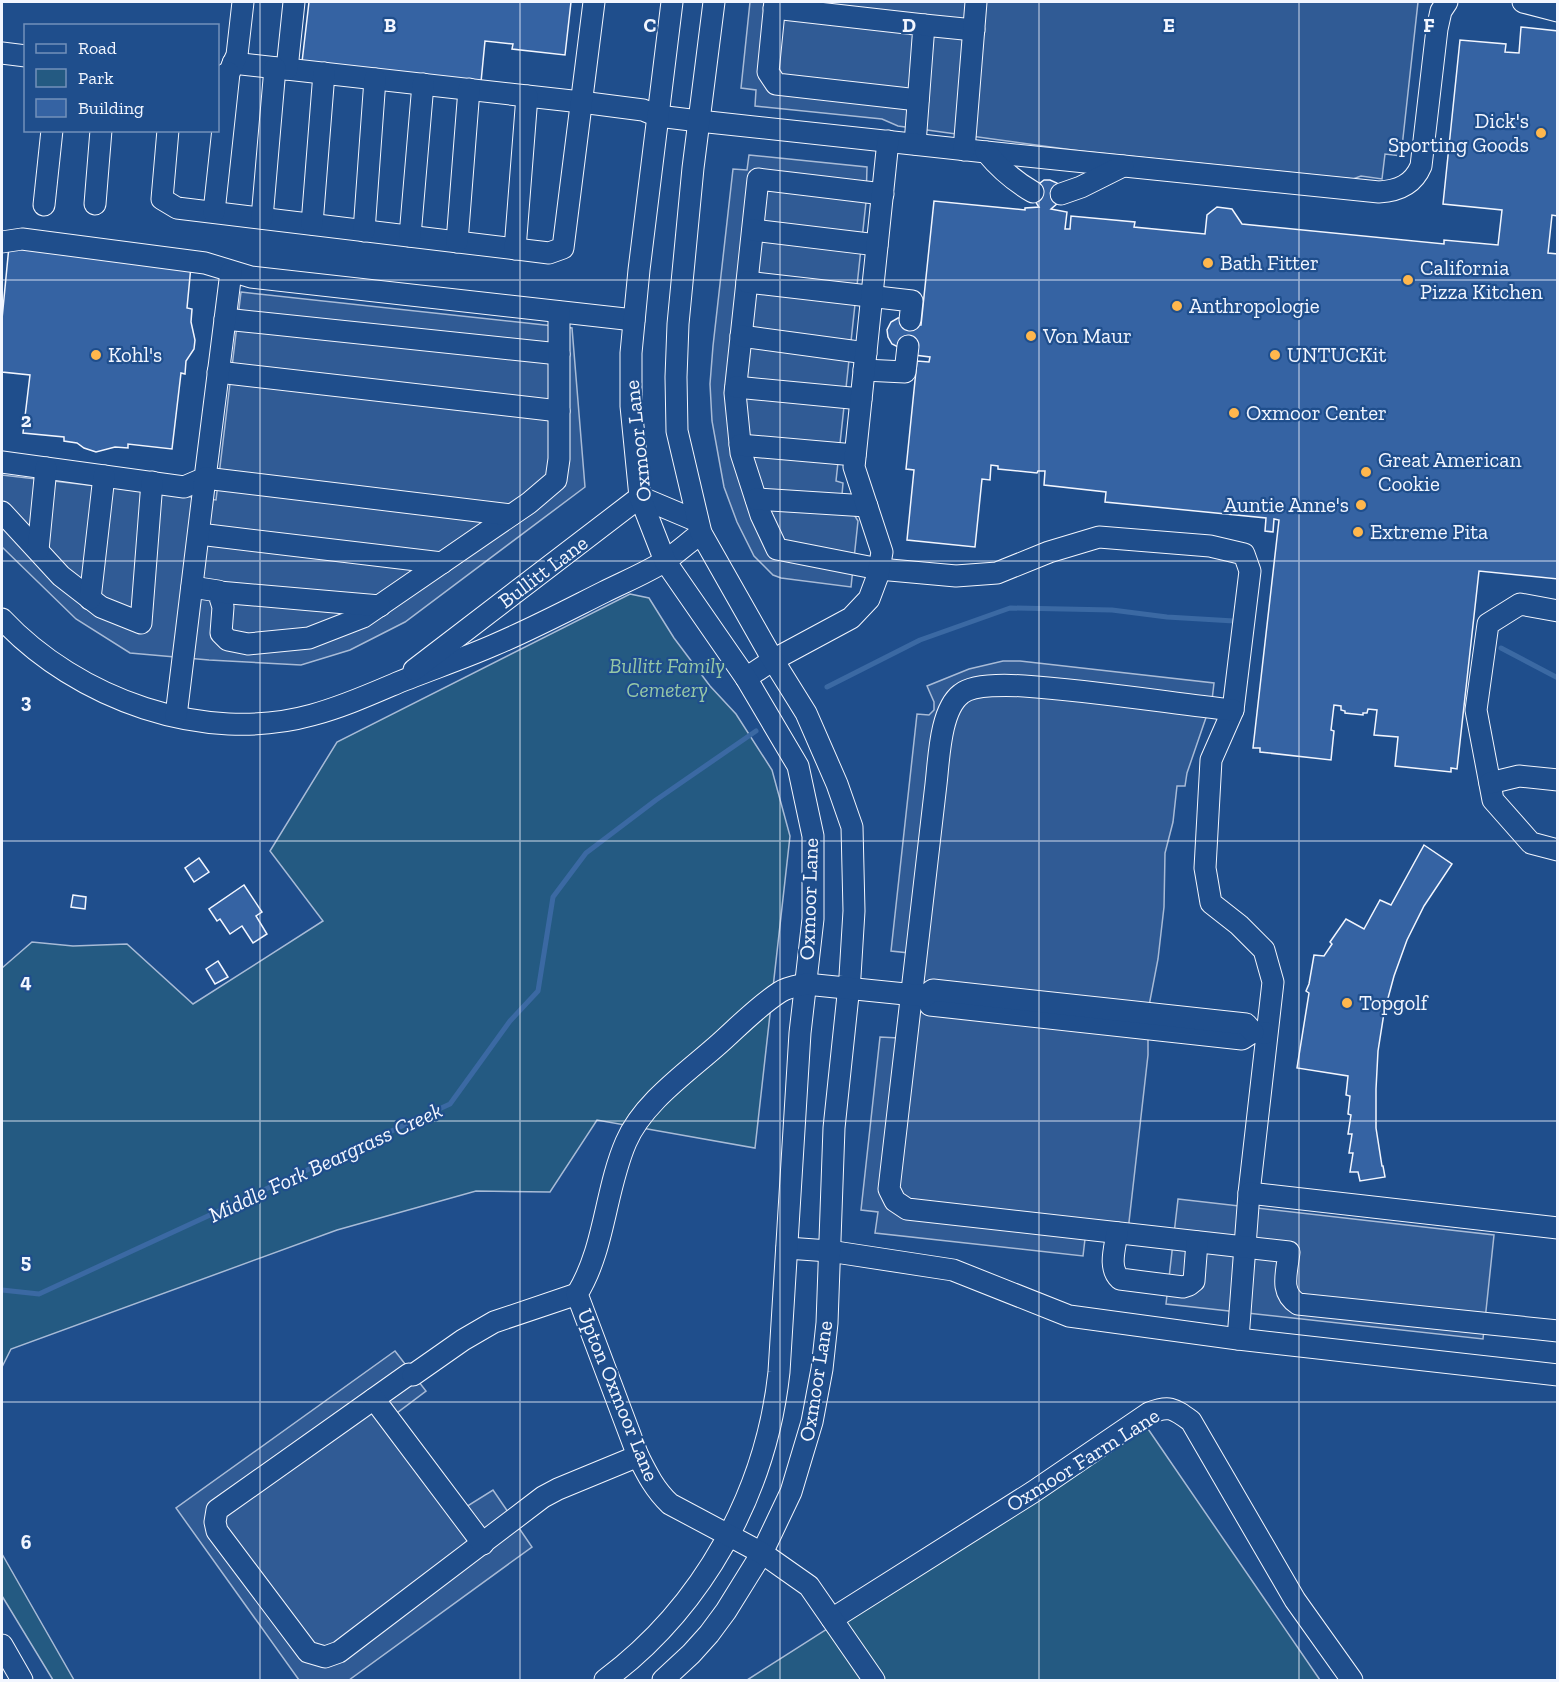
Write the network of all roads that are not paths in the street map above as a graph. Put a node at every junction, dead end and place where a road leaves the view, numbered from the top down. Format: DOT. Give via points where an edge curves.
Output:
graph roads {
  1 [pos="243,2"];
  2 [pos="294,2"];
  3 [pos="594,2"];
  4 [pos="672,2"];
  5 [pos="714,2"];
  6 [pos="976,2"];
  7 [pos="1447,2"];
  8 [pos="775,5"];
  9 [pos="924,25"];
  10 [pos="974,30"];
  11 [pos="2,53"];
  12 [pos="24,56"];
  13 [pos="281,69"];
  14 [pos="227,70"];
  15 [pos="324,73"];
  16 [pos="375,79"];
  17 [pos="423,84"];
  18 [pos="469,89"];
  19 [pos="527,96"];
  20 [pos="918,100"];
  21 [pos="581,102"];
  22 [pos="658,116"];
  23 [pos="699,121"];
  24 [pos="52,132"];
  25 [pos="101,132"];
  26 [pos="168,132"];
  27 [pos="888,141"];
  28 [pos="915,144"];
  29 [pos="964,150"];
  30 [pos="986,152"];
  31 [pos="1123,166"];
  32 [pos="1033,192"];
  33 [pos="883,194"];
  34 [pos="1061,194"];
  35 [pos="95,204"];
  36 [pos="44,205"];
  37 [pos="214,212"];
  38 [pos="262,218"];
  39 [pos="312,224"];
  40 [pos="753,230"];
  41 [pos="364,231"];
  42 [pos="410,236"];
  43 [pos="2,242"];
  44 [pos="457,242"];
  45 [pos="877,244"];
  46 [pos="515,249"];
  47 [pos="231,272"];
  48 [pos="747,282"];
  49 [pos="872,297"];
  50 [pos="559,312"];
  51 [pos="225,319"];
  52 [pos="634,320"];
  53 [pos="910,320"];
  54 [pos="741,336"];
  55 [pos="908,346"];
  56 [pos="559,354"];
  57 [pos="865,362"];
  58 [pos="218,372"];
  59 [pos="735,387"];
  60 [pos="861,399"];
  61 [pos="559,411"];
  62 [pos="740,445"];
  63 [pos="855,455"];
  64 [pos="2,462"];
  65 [pos="46,468"];
  66 [pos="104,476"];
  67 [pos="206,478"];
  68 [pos="152,482"];
  69 [pos="640,497"];
  70 [pos="756,499"];
  71 [pos="867,506"];
  72 [pos="2,512"];
  73 [pos="511,516"];
  74 [pos="699,527"];
  75 [pos="199,534"];
  76 [pos="38,550"];
  77 [pos="665,561"];
  78 [pos="442,563"];
  79 [pos="879,569"];
  80 [pos="192,587"];
  81 [pos="219,592"];
  82 [pos="90,599"];
  83 [pos="380,606"];
  84 [pos="1557,611"];
  85 [pos="2,619"];
  86 [pos="773,660"];
  87 [pos="746,678"];
  88 [pos="397,683"];
  89 [pos="1233,710"];
  90 [pos="177,716"];
  91 [pos="1557,780"];
  92 [pos="1490,783"];
  93 [pos="1557,850"];
  94 [pos="806,984"];
  95 [pos="849,988"];
  96 [pos="919,995"];
  97 [pos="1260,1033"];
  98 [pos="1249,1193"];
  99 [pos="1557,1228"];
  100 [pos="1116,1233"];
  101 [pos="1197,1242"];
  102 [pos="787,1248"];
  103 [pos="1244,1248"];
  104 [pos="829,1251"];
  105 [pos="576,1294"];
  106 [pos="1557,1331"];
  107 [pos="1238,1339"];
  108 [pos="1557,1375"];
  109 [pos="374,1400"];
  110 [pos="638,1456"];
  111 [pos="728,1537"];
  112 [pos="483,1544"];
  113 [pos="762,1553"];
  114 [pos="832,1619"];
  115 [pos="2,1646"];
  116 [pos="22,1680"];
  117 [pos="605,1680"];
  118 [pos="663,1680"];
  119 [pos="874,1680"];
  120 [pos="1352,1680"];
  1 -- 14 [label="street" via="237,55"];
  2 -- 13 [label="street"];
  3 -- 21 [label="street"];
  4 -- 22 [label="street, Oxmoor Lane"];
  5 -- 23 [label="street, Oxmoor Lane"];
  6 -- 10 [label="street"];
  7 -- 31 [label="street" via="1437,29 1421,166 1404,187 1364,192"];
  8 -- 9 [label="street"];
  8 -- 20 [label="street" via="768,72 776,84"];
  9 -- 10 [label="street"];
  9 -- 20 [label="street"];
  10 -- 29 [label="street"];
  11 -- 12 [label="street"];
  13 -- 14 [label="street"];
  13 -- 15 [label="street"];
  13 -- 38 [label="street"];
  14 -- 37 [label="street"];
  15 -- 16 [label="street"];
  15 -- 39 [label="street"];
  16 -- 17 [label="street"];
  16 -- 41 [label="street"];
  17 -- 18 [label="street"];
  17 -- 42 [label="street"];
  18 -- 19 [label="street"];
  18 -- 44 [label="street"];
  19 -- 21 [label="street"];
  19 -- 46 [label="street"];
  20 -- 28 [label="street"];
  21 -- 22 [label="street" via="643,110"];
  21 -- 46 [label="street" via="563,248 549,253"];
  22 -- 23 [label="street"];
  22 -- 52 [label="street, Oxmoor Lane"];
  23 -- 27 [label="street"];
  23 -- 74 [label="street, Oxmoor Lane" via="676,377 676,431"];
  24 -- 36 [label="street"];
  25 -- 35 [label="street"];
  26 -- 37 [label="street" via="162,199 177,208"];
  27 -- 28 [label="street"];
  27 -- 33 [label="street"];
  28 -- 29 [label="street"];
  29 -- 30 [label="street"];
  30 -- 31 [label="street"];
  30 -- 32 [label="street" via="1015,182"];
  31 -- 34 [label="street"];
  33 -- 40 [label="street" via="758,179"];
  33 -- 45 [label="street"];
  37 -- 38 [label="street"];
  38 -- 39 [label="street"];
  39 -- 41 [label="street"];
  40 -- 45 [label="street"];
  40 -- 48 [label="street"];
  41 -- 42 [label="street"];
  42 -- 44 [label="street"];
  43 -- 47 [label="street" via="22,239 205,263"];
  44 -- 46 [label="street"];
  45 -- 49 [label="street"];
  47 -- 50 [label="street"];
  47 -- 51 [label="street"];
  48 -- 49 [label="street"];
  48 -- 54 [label="street"];
  49 -- 53 [label="street" via="912,301"];
  49 -- 57 [label="street"];
  50 -- 52 [label="street"];
  50 -- 56 [label="street"];
  51 -- 56 [label="street"];
  51 -- 58 [label="street"];
  52 -- 69 [label="street, Oxmoor Lane" via="631,406"];
  54 -- 57 [label="street"];
  54 -- 59 [label="street"];
  55 -- 57 [label="street" via="905,372"];
  56 -- 61 [label="street"];
  57 -- 60 [label="street"];
  58 -- 61 [label="street"];
  58 -- 67 [label="street"];
  59 -- 60 [label="street"];
  59 -- 62 [label="street"];
  60 -- 63 [label="street"];
  61 -- 73 [label="street" via="556,480"];
  62 -- 63 [label="street"];
  62 -- 70 [label="street"];
  63 -- 71 [label="street" via="854,467"];
  64 -- 65 [label="street"];
  65 -- 66 [label="street"];
  65 -- 76 [label="street"];
  66 -- 68 [label="street"];
  66 -- 82 [label="street"];
  67 -- 68 [label="street" via="184,487"];
  67 -- 73 [label="street"];
  67 -- 75 [label="street"];
  68 -- 82 [label="street" via="141,623"];
  69 -- 74 [label="street"];
  69 -- 77 [label="street, Oxmoor Lane"];
  69 -- 88 [label="street, Bullitt Lane"];
  70 -- 71 [label="street"];
  70 -- 79 [label="street" via="777,549"];
  71 -- 79 [label="street" via="882,552"];
  72 -- 76 [label="street"];
  73 -- 78 [label="street"];
  74 -- 77 [label="street, Bullitt Lane"];
  74 -- 86 [label="street, Oxmoor Lane"];
  75 -- 78 [label="street"];
  75 -- 80 [label="street"];
  76 -- 82 [label="street" via="61,576"];
  77 -- 87 [label="street, Oxmoor Lane"];
  77 -- 88 [label="street, Bullitt Lane" via="468,657"];
  78 -- 83 [label="street"];
  79 -- 86 [label="street" via="869,599 851,618"];
  79 -- 89 [label="street" via="956,576 997,573 1099,537 1210,546 1244,554 1250,571"];
  80 -- 81 [label="street"];
  80 -- 90 [label="street"];
  81 -- 83 [label="street"];
  81 -- 83 [label="street" via="223,606 221,633 228,640 248,645 309,638 363,617"];
  84 -- 92 [label="street" via="1520,604 1488,624 1476,710"];
  85 -- 90 [label="street, Bullitt Lane" via="62,669 99,690"];
  86 -- 87 [label="street"];
  86 -- 95 [label="street, Oxmoor Lane" via="806,713 852,827 854,911"];
  87 -- 94 [label="street, Oxmoor Lane" via="798,766 813,836 813,919"];
  88 -- 90 [label="street, Bullitt Lane" via="311,715 262,723 224,723"];
  89 -- 96 [label="street" via="1022,686 981,687 963,692 949,710 943,730"];
  89 -- 97 [label="street" via="1211,760 1205,868 1211,903 1264,950 1273,982"];
  91 -- 92 [label="street" via="1519,777"];
  92 -- 93 [label="street" via="1493,800 1531,843"];
  94 -- 95 [label="street"];
  94 -- 102 [label="street, Oxmoor Lane"];
  94 -- 105 [label="street, Upton Oxmoor Lane" via="778,994 640,1118 621,1153 591,1267"];
  95 -- 96 [label="street"];
  95 -- 104 [label="street, Oxmoor Lane" via="834,1128"];
  96 -- 97 [label="street" via="930,1005 1242,1039"];
  96 -- 100 [label="street" via="889,1189 895,1202 907,1209"];
  97 -- 98 [label="street"];
  98 -- 99 [label="street"];
  98 -- 103 [label="street"];
  100 -- 101 [label="street"];
  100 -- 101 [label="street" via="1113,1267 1120,1280 1189,1285 1194,1281"];
  101 -- 103 [label="street"];
  102 -- 104 [label="street"];
  102 -- 111 [label="street, Oxmoor Lane" via="774,1410 759,1468"];
  103 -- 106 [label="street" via="1289,1252 1285,1292 1298,1305"];
  103 -- 107 [label="street"];
  104 -- 107 [label="street" via="953,1270 1069,1316"];
  104 -- 113 [label="street, Oxmoor Lane" via="827,1323 812,1422 791,1492"];
  105 -- 109 [label="street" via="494,1322"];
  105 -- 110 [label="street, Upton Oxmoor Lane"];
  107 -- 108 [label="street"];
  109 -- 112 [label="street"];
  109 -- 112 [label="street" via="217,1510 217,1531 308,1652 325,1656 339,1652"];
  110 -- 111 [label="street, Upton Oxmoor Lane" via="649,1479 670,1504"];
  110 -- 112 [label="street" via="543,1497"];
  111 -- 113 [label="street, Upton Oxmoor Lane"];
  111 -- 117 [label="street, Oxmoor Lane" via="686,1602 648,1644"];
  113 -- 114 [label="street" via="809,1586"];
  113 -- 118 [label="street, Oxmoor Lane" via="709,1634"];
  114 -- 119 [label="street"];
  114 -- 120 [label="street, Oxmoor Farm Lane" via="1033,1492 1149,1413 1165,1407 1191,1420 1294,1600"];
  115 -- 116 [label="street"];
}
